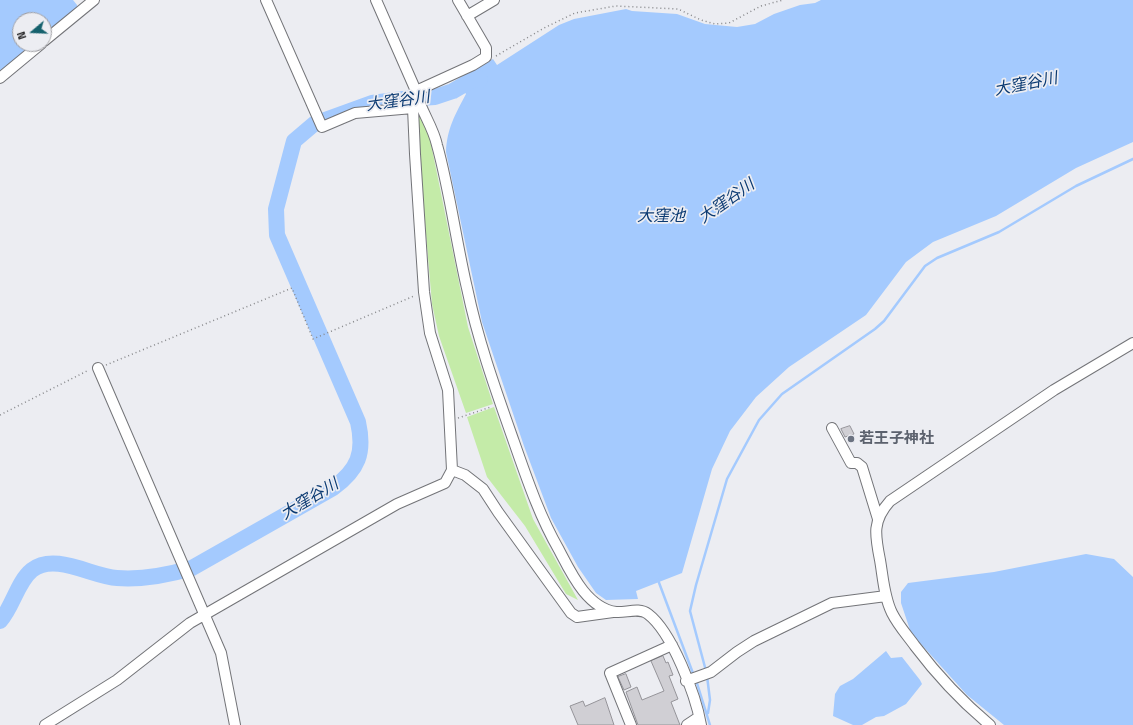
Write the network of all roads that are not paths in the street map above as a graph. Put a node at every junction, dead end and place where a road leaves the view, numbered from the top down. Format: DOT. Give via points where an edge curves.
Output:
graph roads {
  1 [pos="94,0"];
  2 [pos="266,0"];
  3 [pos="376,0"];
  4 [pos="458,0"];
  5 [pos="494,0"];
  6 [pos="467,16"];
  7 [pos="52,34"];
  8 [pos="31,52"];
  9 [pos="0,78"];
  10 [pos="416,98"];
  11 [pos="1133,343"];
  12 [pos="98,368"];
  13 [pos="832,428"];
  14 [pos="452,470"];
  15 [pos="878,519"];
  16 [pos="886,596"];
  17 [pos="615,612"];
  18 [pos="206,614"];
  19 [pos="672,645"];
  20 [pos="688,680"];
  21 [pos="700,721"];
  22 [pos="45,725"];
  23 [pos="236,725"];
  24 [pos="631,725"];
  25 [pos="687,725"];
  26 [pos="990,725"];
  1 -- 7 [label="street"];
  2 -- 10 [label="street" via="322,127 355,113"];
  3 -- 10 [label="street"];
  4 -- 6 [label="street"];
  5 -- 6 [label="street"];
  6 -- 10 [label="street" via="486,48 486,57"];
  8 -- 9 [label="street"];
  10 -- 14 [label="street" via="424,292 430,333 448,390"];
  10 -- 17 [label="street" via="437,144 476,329 540,515 581,587 599,606"];
  11 -- 15 [label="street" via="1054,390 896,496 882,510"];
  12 -- 18 [label="street"];
  13 -- 15 [label="street" via="851,463 857,463 862,467"];
  14 -- 17 [label="street" via="465,475 483,489 570,614 577,618"];
  14 -- 18 [label="street" via="445,483 397,504"];
  15 -- 16 [label="street" via="875,535"];
  16 -- 20 [label="street" via="832,604 754,641 706,674"];
  16 -- 26 [label="street" via="898,622 921,654 963,702"];
  17 -- 19 [label="street" via="640,611 648,614"];
  18 -- 22 [label="street" via="190,623 117,680"];
  18 -- 23 [label="street" via="221,653"];
  19 -- 20 [label="street"];
  19 -- 24 [label="street" via="610,673"];
  20 -- 21 [label="street"];
  21 -- 25 [label="street"];
}
